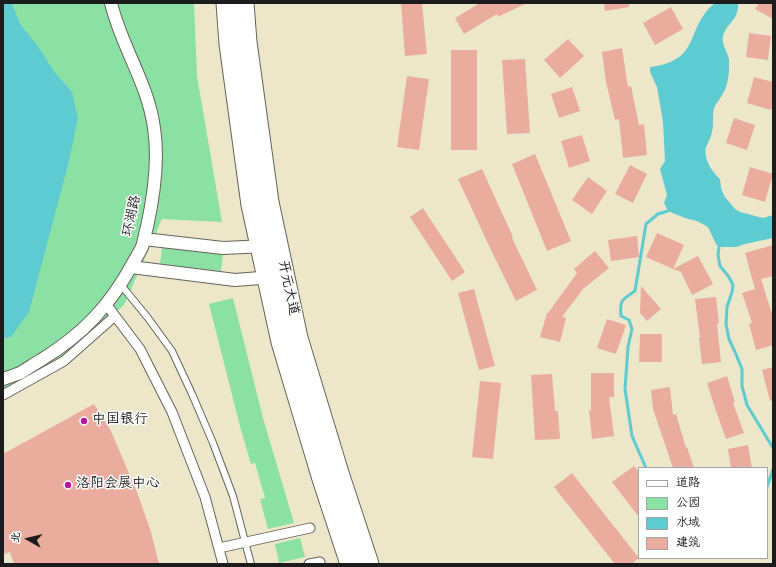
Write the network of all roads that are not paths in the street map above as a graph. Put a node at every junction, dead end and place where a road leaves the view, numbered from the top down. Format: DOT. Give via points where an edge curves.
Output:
graph roads {
  1 [pos="111,3"];
  2 [pos="226,3"];
  3 [pos="244,3"];
  4 [pos="144,239"];
  5 [pos="269,246"];
  6 [pos="131,267"];
  7 [pos="276,277"];
  8 [pos="121,285"];
  9 [pos="106,304"];
  10 [pos="115,316"];
  11 [pos="3,379"];
  12 [pos="3,395"];
  13 [pos="310,528"];
  14 [pos="245,542"];
  15 [pos="219,548"];
  16 [pos="320,562"];
  17 [pos="223,564"];
  18 [pos="251,564"];
  19 [pos="310,564"];
  20 [pos="350,564"];
  21 [pos="369,564"];
  1 -- 4 [label="street, 环湖路" via="120,34 148,99 155,129 156,166"];
  2 -- 5 [label="main road, 开元大道" via="229,44 250,197"];
  3 -- 5 [label="main road, 开元大道" via="246,42 269,202"];
  4 -- 5 [label="street" via="224,248"];
  4 -- 6 [label="street, 环湖路"];
  5 -- 7 [label="main road, 开元大道"];
  6 -- 7 [label="street" via="235,280"];
  6 -- 8 [label="street, 环湖路"];
  7 -- 20 [label="main road, 开元大道" via="280,342"];
  7 -- 21 [label="main road, 开元大道" via="298,338"];
  8 -- 9 [label="street, 环湖路"];
  8 -- 14 [label="lane" via="172,351 187,382 216,449 233,496"];
  9 -- 10 [label="street"];
  9 -- 11 [label="street, 环湖路" via="92,321 57,351 21,372"];
  10 -- 12 [label="street" via="64,361"];
  10 -- 15 [label="street" via="140,349 172,412 205,497"];
  13 -- 14 [label="street"];
  14 -- 15 [label="street"];
  14 -- 18 [label="lane"];
  15 -- 17 [label="street"];
  16 -- 19 [label="street"];
}
